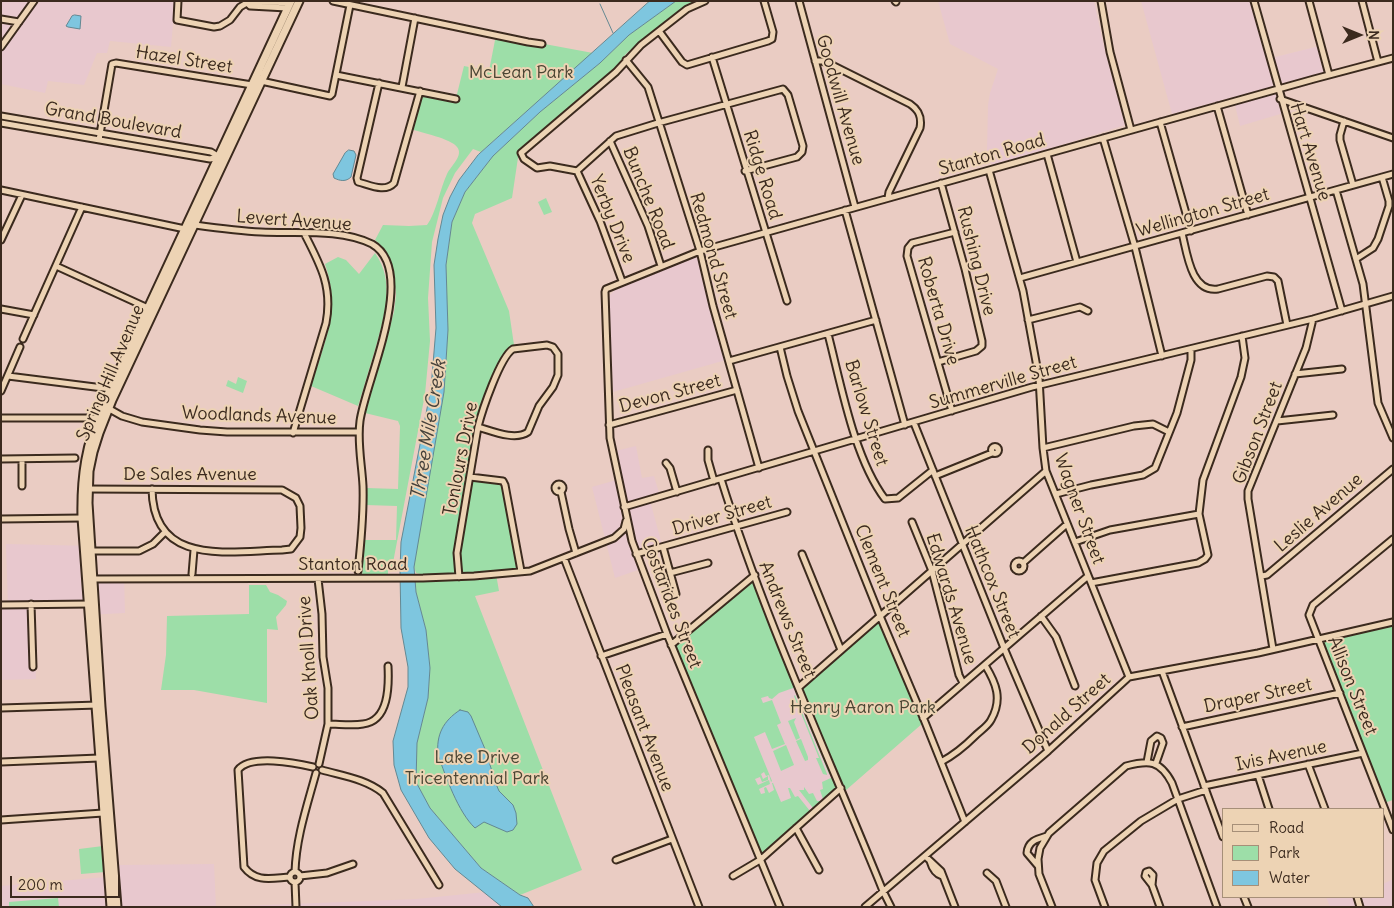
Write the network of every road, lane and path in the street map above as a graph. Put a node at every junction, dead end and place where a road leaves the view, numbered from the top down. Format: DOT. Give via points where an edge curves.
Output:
graph roads {
  1 [pos="34,1"];
  2 [pos="178,1"];
  3 [pos="299,1"];
  4 [pos="333,1"];
  5 [pos="705,1"];
  6 [pos="764,1"];
  7 [pos="799,1"];
  8 [pos="1100,1"];
  9 [pos="1254,1"];
  10 [pos="1309,1"];
  11 [pos="1362,1"];
  12 [pos="289,4"];
  13 [pos="350,5"];
  14 [pos="415,18"];
  15 [pos="1,19"];
  16 [pos="19,22"];
  17 [pos="658,31"];
  18 [pos="542,44"];
  19 [pos="1,47"];
  20 [pos="712,57"];
  21 [pos="1393,58"];
  22 [pos="626,60"];
  23 [pos="815,61"];
  24 [pos="1378,62"];
  25 [pos="336,75"];
  26 [pos="1329,75"];
  27 [pos="262,81"];
  28 [pos="379,83"];
  29 [pos="252,85"];
  30 [pos="402,87"];
  31 [pos="1278,89"];
  32 [pos="420,91"];
  33 [pos="456,98"];
  34 [pos="1280,99"];
  35 [pos="726,104"];
  36 [pos="1217,106"];
  37 [pos="1,116"];
  38 [pos="1344,121"];
  39 [pos="1160,122"];
  40 [pos="1,123"];
  41 [pos="658,123"];
  42 [pos="1131,130"];
  43 [pos="100,137"];
  44 [pos="1103,138"];
  45 [pos="1393,138"];
  46 [pos="610,141"];
  47 [pos="1046,154"];
  48 [pos="221,159"];
  49 [pos="989,170"];
  50 [pos="577,171"];
  51 [pos="746,171"];
  52 [pos="1393,174"];
  53 [pos="1382,177"];
  54 [pos="941,183"];
  55 [pos="1353,185"];
  56 [pos="1,190"];
  57 [pos="1336,190"];
  58 [pos="22,195"];
  59 [pos="888,198"];
  60 [pos="1310,198"];
  61 [pos="82,207"];
  62 [pos="855,207"];
  63 [pos="845,210"];
  64 [pos="1248,215"];
  65 [pos="195,225"];
  66 [pos="185,230"];
  67 [pos="1191,231"];
  68 [pos="766,232"];
  69 [pos="955,232"];
  70 [pos="304,233"];
  71 [pos="1182,233"];
  72 [pos="1,240"];
  73 [pos="1134,247"];
  74 [pos="700,251"];
  75 [pos="1356,258"];
  76 [pos="1077,262"];
  77 [pos="56,266"];
  78 [pos="661,266"];
  79 [pos="1020,278"];
  80 [pos="622,281"];
  81 [pos="605,292"];
  82 [pos="1393,296"];
  83 [pos="787,302"];
  84 [pos="1366,304"];
  85 [pos="148,308"];
  86 [pos="1,309"];
  87 [pos="1088,311"];
  88 [pos="1342,311"];
  89 [pos="34,315"];
  90 [pos="1313,319"];
  91 [pos="876,320"];
  92 [pos="1028,320"];
  93 [pos="1287,325"];
  94 [pos="828,334"];
  95 [pos="1242,336"];
  96 [pos="23,339"];
  97 [pos="20,347"];
  98 [pos="134,347"];
  99 [pos="780,347"];
  100 [pos="1191,349"];
  101 [pos="1162,356"];
  102 [pos="729,362"];
  103 [pos="938,362"];
  104 [pos="1342,369"];
  105 [pos="1295,374"];
  106 [pos="8,376"];
  107 [pos="1039,385"];
  108 [pos="111,389"];
  109 [pos="1,390"];
  110 [pos="737,390"];
  111 [pos="106,407"];
  112 [pos="952,411"];
  113 [pos="1333,415"];
  114 [pos="1,418"];
  115 [pos="100,420"];
  116 [pos="1276,421"];
  117 [pos="914,422"];
  118 [pos="609,424"];
  119 [pos="905,425"];
  120 [pos="478,427"];
  121 [pos="359,432"];
  122 [pos="1169,432"];
  123 [pos="293,433"];
  124 [pos="1393,438"];
  125 [pos="856,439"];
  126 [pos="1043,448"];
  127 [pos="708,450"];
  128 [pos="815,451"];
  129 [pos="992,453"];
  130 [pos="75,458"];
  131 [pos="1,459"];
  132 [pos="22,459"];
  133 [pos="666,462"];
  134 [pos="759,468"];
  135 [pos="1393,469"];
  136 [pos="1046,471"];
  137 [pos="934,473"];
  138 [pos="470,476"];
  139 [pos="721,479"];
  140 [pos="714,481"];
  141 [pos="22,486"];
  142 [pos="85,489"];
  143 [pos="152,490"];
  144 [pos="560,492"];
  145 [pos="677,492"];
  146 [pos="1056,494"];
  147 [pos="624,508"];
  148 [pos="787,512"];
  149 [pos="1199,514"];
  150 [pos="627,516"];
  151 [pos="82,518"];
  152 [pos="1,519"];
  153 [pos="912,522"];
  154 [pos="1067,524"];
  155 [pos="736,526"];
  156 [pos="165,532"];
  157 [pos="614,538"];
  158 [pos="1393,539"];
  159 [pos="632,541"];
  160 [pos="1075,542"];
  161 [pos="962,544"];
  162 [pos="663,547"];
  163 [pos="194,550"];
  164 [pos="91,552"];
  165 [pos="576,553"];
  166 [pos="636,554"];
  167 [pos="802,554"];
  168 [pos="564,558"];
  169 [pos="708,563"];
  170 [pos="1023,563"];
  171 [pos="358,571"];
  172 [pos="932,571"];
  173 [pos="521,572"];
  174 [pos="670,573"];
  175 [pos="192,574"];
  176 [pos="755,575"];
  177 [pos="1088,576"];
  178 [pos="1262,576"];
  179 [pos="459,577"];
  180 [pos="89,578"];
  181 [pos="318,580"];
  182 [pos="1091,583"];
  183 [pos="676,594"];
  184 [pos="31,604"];
  185 [pos="91,604"];
  186 [pos="1,605"];
  187 [pos="880,616"];
  188 [pos="1041,616"];
  189 [pos="1393,622"];
  190 [pos="667,634"];
  191 [pos="1318,640"];
  192 [pos="671,645"];
  193 [pos="1004,648"];
  194 [pos="1273,649"];
  195 [pos="841,650"];
  196 [pos="602,656"];
  197 [pos="985,665"];
  198 [pos="388,666"];
  199 [pos="33,667"];
  200 [pos="1162,670"];
  201 [pos="1129,677"];
  202 [pos="963,683"];
  203 [pos="1075,686"];
  204 [pos="799,687"];
  205 [pos="1340,693"];
  206 [pos="98,705"];
  207 [pos="1,708"];
  208 [pos="923,718"];
  209 [pos="328,724"];
  210 [pos="1182,727"];
  211 [pos="1048,751"];
  212 [pos="1363,753"];
  213 [pos="99,758"];
  214 [pos="1,762"];
  215 [pos="941,762"];
  216 [pos="1147,762"];
  217 [pos="1156,763"];
  218 [pos="319,764"];
  219 [pos="1308,764"];
  220 [pos="313,767"];
  221 [pos="319,772"];
  222 [pos="1258,775"];
  223 [pos="841,788"];
  224 [pos="1205,788"];
  225 [pos="1178,799"];
  226 [pos="1269,808"];
  227 [pos="1325,808"];
  228 [pos="103,812"];
  229 [pos="1,820"];
  230 [pos="965,822"];
  231 [pos="796,828"];
  232 [pos="1393,830"];
  233 [pos="1222,834"];
  234 [pos="1048,835"];
  235 [pos="672,839"];
  236 [pos="925,856"];
  237 [pos="616,860"];
  238 [pos="760,860"];
  239 [pos="352,864"];
  240 [pos="1039,866"];
  241 [pos="819,870"];
  242 [pos="295,872"];
  243 [pos="987,873"];
  244 [pos="300,876"];
  245 [pos="733,876"];
  246 [pos="290,877"];
  247 [pos="295,882"];
  248 [pos="439,884"];
  249 [pos="1152,885"];
  250 [pos="883,891"];
  251 [pos="1216,906"];
  252 [pos="110,907"];
  253 [pos="117,907"];
  254 [pos="296,907"];
  255 [pos="699,907"];
  256 [pos="780,907"];
  257 [pos="865,907"];
  258 [pos="891,907"];
  259 [pos="955,907"];
  260 [pos="1006,907"];
  261 [pos="1052,907"];
  262 [pos="1105,907"];
  263 [pos="1160,907"];
  264 [pos="1209,907"];
  1 -- 16 [label="street"];
  2 -- 12 [label="street" via="177,20 208,26 220,26 250,1"];
  3 -- 27 [label="main road, Spring Hill Avenue"];
  4 -- 13 [label="street"];
  5 -- 17 [label="street"];
  6 -- 20 [label="street" via="772,39"];
  7 -- 23 [label="street, Goodwill Avenue"];
  8 -- 42 [label="street"];
  9 -- 31 [label="street, Hart Avenue"];
  10 -- 26 [label="street"];
  11 -- 24 [label="street"];
  12 -- 29 [label="main road, Spring Hill Avenue"];
  13 -- 14 [label="street"];
  13 -- 25 [label="street"];
  14 -- 18 [label="street"];
  14 -- 30 [label="street"];
  15 -- 16 [label="street"];
  16 -- 19 [label="street"];
  17 -- 20 [label="street" via="687,65"];
  17 -- 22 [label="street"];
  20 -- 35 [label="street, Ridge Road"];
  21 -- 24 [label="street, Stanton Road"];
  22 -- 41 [label="street, Redmond Street" via="648,87"];
  22 -- 50 [label="street, Yerby Drive" via="521,153 537,168 550,166"];
  23 -- 59 [label="street" via="832,65 910,104 919,113 920,128"];
  23 -- 62 [label="street, Goodwill Avenue"];
  24 -- 26 [label="street, Stanton Road"];
  25 -- 27 [label="street" via="330,96"];
  25 -- 28 [label="street"];
  26 -- 31 [label="street, Stanton Road"];
  27 -- 29 [label="street"];
  27 -- 48 [label="main road, Spring Hill Avenue"];
  28 -- 30 [label="street"];
  28 -- 32 [label="street" via="358,182 385,188 394,183"];
  29 -- 43 [label="street, Hazel Street" via="112,64"];
  29 -- 48 [label="main road, Spring Hill Avenue"];
  30 -- 32 [label="street"];
  31 -- 34 [label="street, Hart Avenue"];
  31 -- 36 [label="street, Stanton Road"];
  32 -- 33 [label="street"];
  34 -- 38 [label="street"];
  34 -- 60 [label="street, Hart Avenue"];
  35 -- 41 [label="street"];
  35 -- 51 [label="street, Ridge Road"];
  35 -- 51 [label="street" via="778,89 785,90 788,95 802,152 797,157"];
  36 -- 39 [label="street, Stanton Road"];
  36 -- 64 [label="street"];
  37 -- 43 [label="street, Grand Boulevard"];
  38 -- 45 [label="street"];
  38 -- 55 [label="street" via="1340,140"];
  39 -- 42 [label="street, Stanton Road"];
  39 -- 67 [label="street"];
  40 -- 43 [label="street, Grand Boulevard"];
  41 -- 46 [label="street" via="616,136"];
  41 -- 74 [label="street, Redmond Street"];
  42 -- 44 [label="street, Stanton Road"];
  43 -- 48 [label="street, Grand Boulevard"];
  44 -- 47 [label="street, Stanton Road"];
  44 -- 73 [label="street"];
  46 -- 50 [label="street"];
  46 -- 78 [label="street, Bunche Road" via="648,226"];
  47 -- 49 [label="street, Stanton Road"];
  47 -- 76 [label="street"];
  48 -- 65 [label="main road, Spring Hill Avenue"];
  48 -- 66 [label="main road, Spring Hill Avenue"];
  49 -- 54 [label="street, Stanton Road"];
  49 -- 79 [label="street, Wagner Street"];
  50 -- 80 [label="street, Yerby Drive"];
  51 -- 68 [label="street, Ridge Road"];
  52 -- 53 [label="street, Wellington Street"];
  53 -- 55 [label="street, Wellington Street"];
  53 -- 75 [label="street" via="1389,201 1381,231 1373,248"];
  54 -- 59 [label="street, Stanton Road"];
  54 -- 69 [label="street, Rushing Drive"];
  55 -- 57 [label="street, Wellington Street"];
  56 -- 58 [label="street"];
  57 -- 60 [label="street, Wellington Street"];
  57 -- 75 [label="street"];
  58 -- 61 [label="street"];
  58 -- 72 [label="street"];
  59 -- 62 [label="street, Stanton Road"];
  60 -- 64 [label="street, Wellington Street"];
  60 -- 88 [label="street, Hart Avenue"];
  61 -- 66 [label="street"];
  61 -- 77 [label="street"];
  62 -- 63 [label="street, Stanton Road"];
  63 -- 68 [label="street, Stanton Road"];
  63 -- 91 [label="street"];
  64 -- 67 [label="street, Wellington Street"];
  65 -- 70 [label="street, Levert Avenue"];
  65 -- 98 [label="main road, Spring Hill Avenue"];
  66 -- 85 [label="main road, Spring Hill Avenue"];
  67 -- 71 [label="street, Wellington Street"];
  68 -- 74 [label="street, Stanton Road"];
  68 -- 83 [label="street, Ridge Road"];
  69 -- 103 [label="street, Rushing Drive" via="982,346 976,351"];
  69 -- 103 [label="street, Roberta Drive" via="912,243 908,248 907,256"];
  70 -- 121 [label="street, Levert Avenue" via="343,236 367,242 376,246 385,257 391,283 390,311 362,408"];
  70 -- 123 [label="street" via="321,267 328,290 329,310"];
  71 -- 73 [label="street, Wellington Street"];
  71 -- 93 [label="street" via="1195,278 1210,290 1274,277 1278,281"];
  73 -- 76 [label="street, Wellington Street"];
  73 -- 101 [label="street"];
  74 -- 78 [label="street, Stanton Road"];
  74 -- 102 [label="street, Redmond Street"];
  75 -- 84 [label="street"];
  76 -- 79 [label="street, Wellington Street"];
  77 -- 85 [label="street"];
  77 -- 89 [label="street"];
  78 -- 80 [label="street, Stanton Road"];
  79 -- 92 [label="street, Wagner Street"];
  80 -- 81 [label="street, Stanton Road" via="608,287"];
  81 -- 118 [label="street, Costarides Street"];
  82 -- 84 [label="street, Summerville Street"];
  84 -- 88 [label="street, Summerville Street"];
  84 -- 124 [label="street" via="1378,402"];
  85 -- 98 [label="main road, Spring Hill Avenue"];
  86 -- 89 [label="street"];
  87 -- 92 [label="street" via="1080,307"];
  88 -- 90 [label="street, Summerville Street"];
  89 -- 96 [label="street"];
  90 -- 93 [label="street, Summerville Street"];
  90 -- 105 [label="street, Gibson Street"];
  91 -- 94 [label="street"];
  91 -- 119 [label="street"];
  92 -- 107 [label="street, Wagner Street"];
  93 -- 95 [label="street, Summerville Street"];
  94 -- 99 [label="street"];
  94 -- 125 [label="street, Barlow Street"];
  95 -- 100 [label="street, Summerville Street"];
  95 -- 149 [label="street" via="1245,358 1242,377 1202,480"];
  97 -- 106 [label="street"];
  98 -- 108 [label="main road, Spring Hill Avenue"];
  98 -- 111 [label="main road, Spring Hill Avenue"];
  99 -- 102 [label="street"];
  99 -- 128 [label="street, Clement Street"];
  100 -- 101 [label="street, Summerville Street"];
  100 -- 122 [label="street" via="1178,413"];
  101 -- 107 [label="street, Summerville Street"];
  102 -- 110 [label="street, Redmond Street"];
  103 -- 112 [label="street, Roberta Drive"];
  104 -- 105 [label="street"];
  105 -- 116 [label="street, Gibson Street"];
  106 -- 108 [label="street"];
  106 -- 109 [label="street"];
  107 -- 112 [label="street, Summerville Street"];
  107 -- 126 [label="street, Wagner Street"];
  108 -- 111 [label="main road, Spring Hill Avenue"];
  110 -- 118 [label="street, Devon Street"];
  110 -- 134 [label="street, Redmond Street"];
  111 -- 115 [label="main road, Spring Hill Avenue"];
  111 -- 123 [label="street, Woodlands Avenue" via="128,418 168,427"];
  112 -- 117 [label="street, Summerville Street"];
  113 -- 116 [label="street"];
  114 -- 115 [label="street"];
  115 -- 142 [label="main road, Spring Hill Avenue" via="86,454"];
  116 -- 178 [label="street, Gibson Street" via="1248,491"];
  117 -- 119 [label="street, Summerville Street"];
  117 -- 137 [label="street, Hathcox Street"];
  118 -- 147 [label="street, Costarides Street"];
  119 -- 125 [label="street, Summerville Street"];
  120 -- 120 [label="street, Tonlours Drive" via="481,413 509,351 513,348 553,347 558,354 558,376 554,387 539,406 528,432 517,436"];
  120 -- 138 [label="street, Tonlours Drive"];
  121 -- 123 [label="street, Woodlands Avenue"];
  121 -- 171 [label="street" via="363,489"];
  122 -- 126 [label="street" via="1153,424 1134,426"];
  122 -- 146 [label="street" via="1158,464 1144,475"];
  125 -- 128 [label="street, Summerville Street"];
  125 -- 137 [label="street, Barlow Street" via="872,479 885,499 898,498"];
  126 -- 136 [label="street, Wagner Street"];
  127 -- 140 [label="street"];
  128 -- 134 [label="street, Summerville Street"];
  128 -- 187 [label="street, Clement Street"];
  129 -- 137 [label="street"];
  130 -- 132 [label="street"];
  131 -- 132 [label="street"];
  132 -- 141 [label="street"];
  133 -- 145 [label="street"];
  134 -- 139 [label="street, Summerville Street"];
  135 -- 178 [label="street, Leslie Avenue"];
  136 -- 146 [label="street, Wagner Street"];
  136 -- 161 [label="street"];
  137 -- 161 [label="street, Hathcox Street"];
  138 -- 173 [label="street" via="503,481"];
  138 -- 179 [label="street, Tonlours Drive" via="457,553"];
  139 -- 140 [label="street, Summerville Street"];
  139 -- 155 [label="street, Andrews Street"];
  140 -- 145 [label="street, Summerville Street"];
  142 -- 143 [label="street, De Sales Avenue"];
  142 -- 151 [label="main road, Spring Hill Avenue"];
  142 -- 164 [label="main road, Spring Hill Avenue"];
  143 -- 156 [label="street" via="155,514"];
  143 -- 163 [label="street, De Sales Avenue" via="276,489 287,491 300,506 300,538 291,548 221,552"];
  144 -- 165 [label="street"];
  145 -- 147 [label="street, Summerville Street"];
  146 -- 154 [label="street, Wagner Street"];
  147 -- 150 [label="street, Costarides Street"];
  147 -- 157 [label="street" via="622,525"];
  148 -- 155 [label="street, Driver Street"];
  149 -- 160 [label="street" via="1110,530"];
  149 -- 182 [label="street" via="1208,555 1205,560"];
  150 -- 157 [label="street" via="624,529"];
  150 -- 159 [label="street, Costarides Street"];
  151 -- 152 [label="street"];
  151 -- 180 [label="main road, Spring Hill Avenue"];
  153 -- 172 [label="street, Edwards Avenue"];
  154 -- 160 [label="street, Wagner Street"];
  154 -- 170 [label="street"];
  155 -- 162 [label="street, Driver Street"];
  155 -- 176 [label="street, Andrews Street"];
  156 -- 163 [label="street"];
  156 -- 164 [label="street" via="153,544 139,551"];
  157 -- 159 [label="street" via="626,536"];
  157 -- 165 [label="street, Stanton Road"];
  158 -- 191 [label="street, Allison Street" via="1311,608 1309,615"];
  159 -- 166 [label="street, Costarides Street"];
  160 -- 177 [label="street, Wagner Street"];
  161 -- 172 [label="street"];
  161 -- 193 [label="street, Hathcox Street"];
  162 -- 166 [label="street, Driver Street"];
  162 -- 174 [label="street"];
  163 -- 175 [label="street"];
  164 -- 180 [label="main road, Spring Hill Avenue"];
  165 -- 168 [label="street, Stanton Road"];
  166 -- 190 [label="street, Costarides Street"];
  167 -- 195 [label="street"];
  168 -- 173 [label="street, Stanton Road"];
  168 -- 196 [label="street, Pleasant Avenue"];
  169 -- 174 [label="street"];
  172 -- 187 [label="street"];
  172 -- 202 [label="street, Edwards Avenue"];
  173 -- 179 [label="street, Stanton Road"];
  174 -- 183 [label="street"];
  176 -- 192 [label="street"];
  176 -- 204 [label="street, Andrews Street"];
  177 -- 182 [label="street, Wagner Street"];
  177 -- 188 [label="street"];
  178 -- 194 [label="street, Gibson Street"];
  179 -- 181 [label="street, Stanton Road"];
  180 -- 181 [label="street, Stanton Road"];
  180 -- 185 [label="main road, Spring Hill Avenue"];
  181 -- 209 [label="street, Oak Knoll Drive"];
  182 -- 201 [label="street, Wagner Street"];
  184 -- 185 [label="street"];
  184 -- 186 [label="street"];
  184 -- 199 [label="street"];
  185 -- 206 [label="main road, Spring Hill Avenue"];
  187 -- 195 [label="street"];
  187 -- 208 [label="street, Clement Street"];
  188 -- 193 [label="street"];
  188 -- 203 [label="street" via="1056,637"];
  189 -- 191 [label="street, Donald Street"];
  190 -- 192 [label="street, Costarides Street"];
  190 -- 196 [label="street"];
  191 -- 194 [label="street, Donald Street"];
  191 -- 205 [label="street, Allison Street"];
  192 -- 238 [label="street, Costarides Street"];
  193 -- 197 [label="street"];
  193 -- 211 [label="street, Hathcox Street"];
  194 -- 200 [label="street, Donald Street"];
  195 -- 204 [label="street"];
  196 -- 235 [label="street, Pleasant Avenue"];
  197 -- 202 [label="street"];
  197 -- 215 [label="street" via="995,680 997,693 991,721 956,754"];
  198 -- 209 [label="street" via="388,691 381,713 375,720 364,724"];
  200 -- 201 [label="street, Donald Street"];
  200 -- 210 [label="street"];
  201 -- 211 [label="street, Donald Street"];
  202 -- 208 [label="street"];
  204 -- 223 [label="street, Andrews Street"];
  205 -- 210 [label="street, Draper Street"];
  205 -- 212 [label="street, Allison Street"];
  206 -- 207 [label="street"];
  206 -- 213 [label="main road, Spring Hill Avenue"];
  206 -- 253 [label="main road, Spring Hill Avenue"];
  208 -- 215 [label="street, Clement Street"];
  209 -- 218 [label="street, Oak Knoll Drive"];
  210 -- 224 [label="street"];
  211 -- 230 [label="street, Donald Street"];
  212 -- 219 [label="street, Ivis Avenue"];
  212 -- 232 [label="street, Allison Street"];
  213 -- 214 [label="street"];
  213 -- 228 [label="main road, Spring Hill Avenue"];
  215 -- 230 [label="street, Clement Street"];
  216 -- 217 [label="street"];
  216 -- 217 [label="street" via="1151,741 1157,736 1162,743"];
  216 -- 234 [label="street" via="1126,766"];
  217 -- 225 [label="street" via="1166,773"];
  218 -- 220 [label="street"];
  218 -- 221 [label="street" via="322,766"];
  219 -- 222 [label="street, Ivis Avenue"];
  219 -- 227 [label="street"];
  220 -- 221 [label="street"];
  220 -- 246 [label="street" via="292,762 251,762 238,770 244,867 256,877"];
  221 -- 242 [label="street" via="299,836"];
  221 -- 248 [label="street" via="372,784 383,793"];
  222 -- 224 [label="street, Ivis Avenue"];
  222 -- 226 [label="street"];
  223 -- 231 [label="street"];
  223 -- 250 [label="street, Andrews Street"];
  224 -- 225 [label="street, Ivis Avenue"];
  224 -- 233 [label="street"];
  225 -- 251 [label="street"];
  225 -- 262 [label="street, Ivis Avenue" via="1141,820 1104,851 1097,863 1095,880"];
  228 -- 229 [label="street"];
  228 -- 252 [label="main road, Spring Hill Avenue"];
  230 -- 236 [label="street, Donald Street"];
  231 -- 238 [label="street"];
  231 -- 241 [label="street"];
  234 -- 240 [label="street" via="1040,848"];
  234 -- 240 [label="street" via="1027,848 1027,853"];
  235 -- 237 [label="street"];
  235 -- 255 [label="street, Pleasant Avenue"];
  236 -- 250 [label="street, Donald Street"];
  236 -- 259 [label="street" via="938,867"];
  238 -- 245 [label="street"];
  238 -- 256 [label="street, Costarides Street"];
  239 -- 244 [label="street" via="327,873"];
  240 -- 261 [label="street"];
  242 -- 244 [label="street"];
  242 -- 246 [label="street"];
  243 -- 260 [label="street" via="996,881"];
  244 -- 247 [label="street"];
  246 -- 247 [label="street"];
  247 -- 254 [label="street"];
  249 -- 263 [label="street"];
  250 -- 257 [label="street, Donald Street"];
  250 -- 258 [label="street, Andrews Street"];
  251 -- 264 [label="street"];
}
